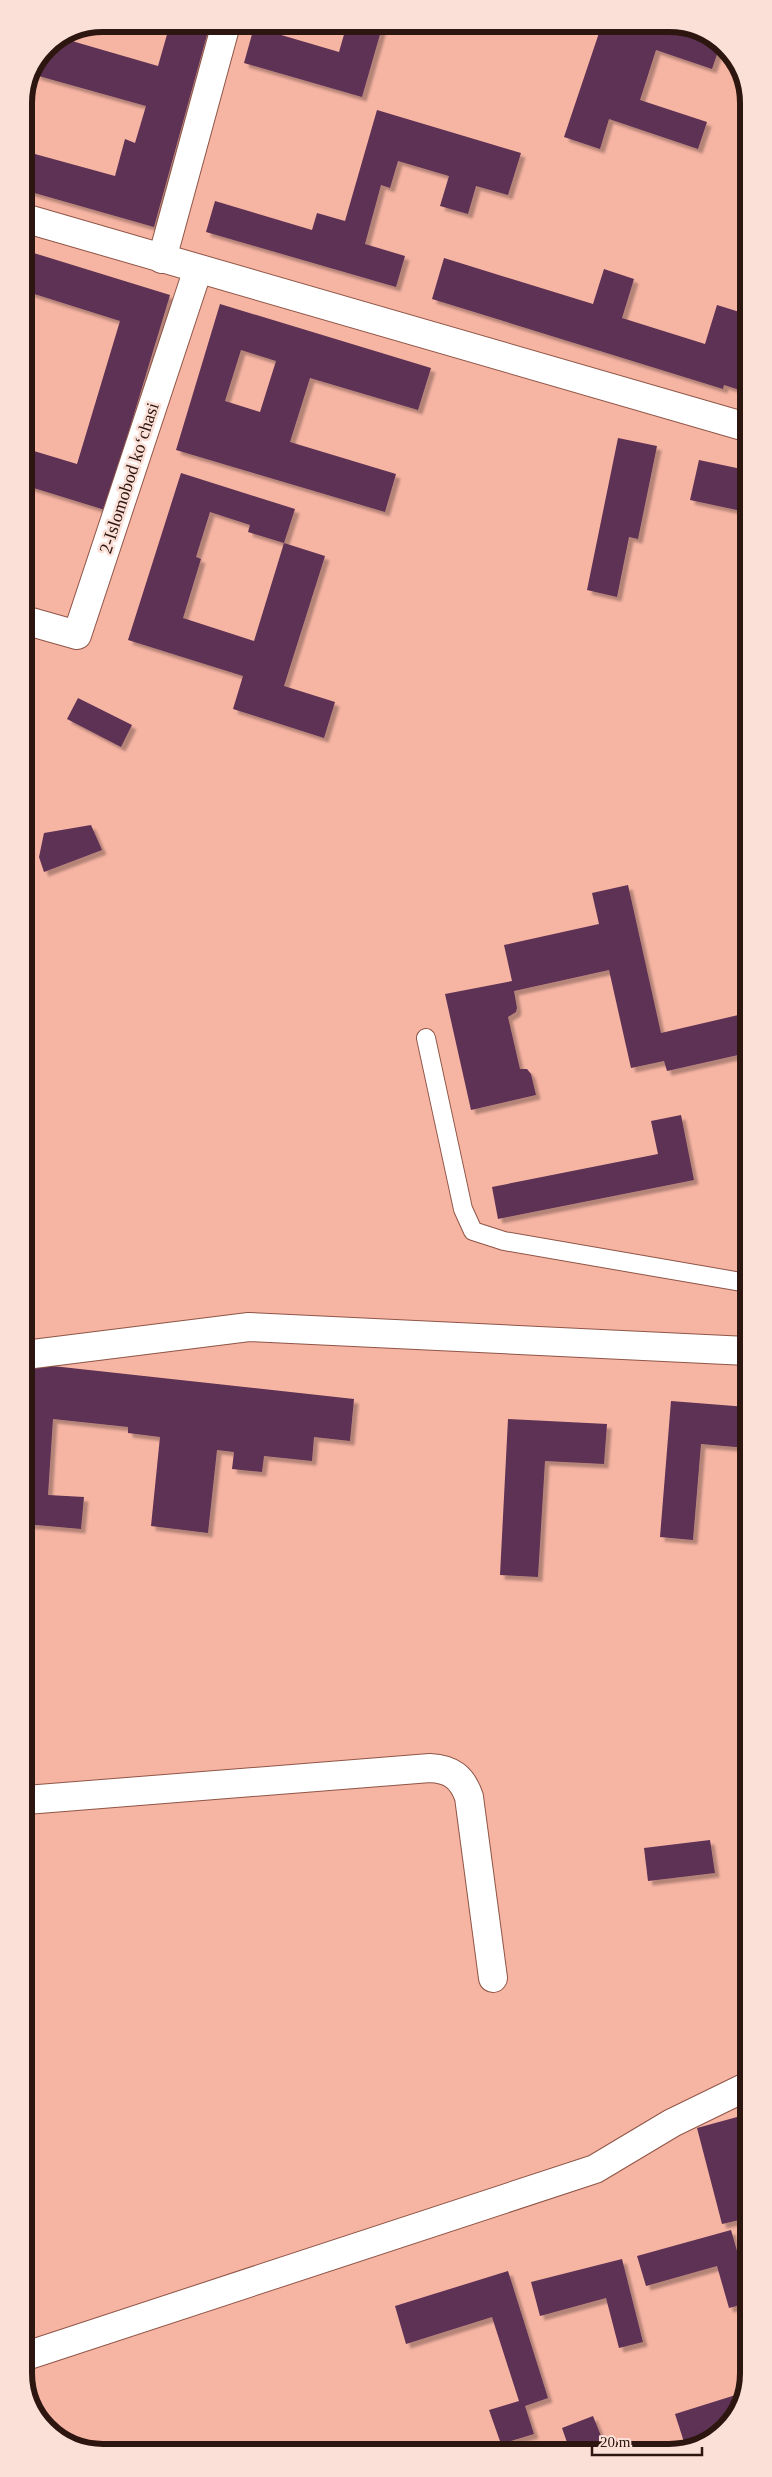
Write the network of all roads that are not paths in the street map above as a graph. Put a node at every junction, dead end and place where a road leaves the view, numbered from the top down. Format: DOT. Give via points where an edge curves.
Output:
graph roads {
  1 [pos="224,32"];
  2 [pos="32,220"];
  3 [pos="162,259"];
  4 [pos="198,269"];
  5 [pos="739,426"];
  6 [pos="32,622"];
  7 [pos="426,1038"];
  8 [pos="739,1282"];
  9 [pos="739,1351"];
  10 [pos="32,1353"];
  11 [pos="32,1800"];
  12 [pos="493,1978"];
  13 [pos="739,2090"];
  14 [pos="32,2354"];
  1 -- 3 [label="street"];
  2 -- 3 [label="street"];
  3 -- 4 [label="street"];
  4 -- 5 [label="street"];
  4 -- 6 [label="street, 2-Islomobod koʻchasi" via="77,635"];
  7 -- 8 [label="lane" via="463,1209 474,1231 504,1241"];
  9 -- 10 [label="street" via="249,1327"];
  11 -- 12 [label="street" via="444,1769 456,1775 469,1797"];
  13 -- 14 [label="street" via="672,2123 595,2169"];
}
